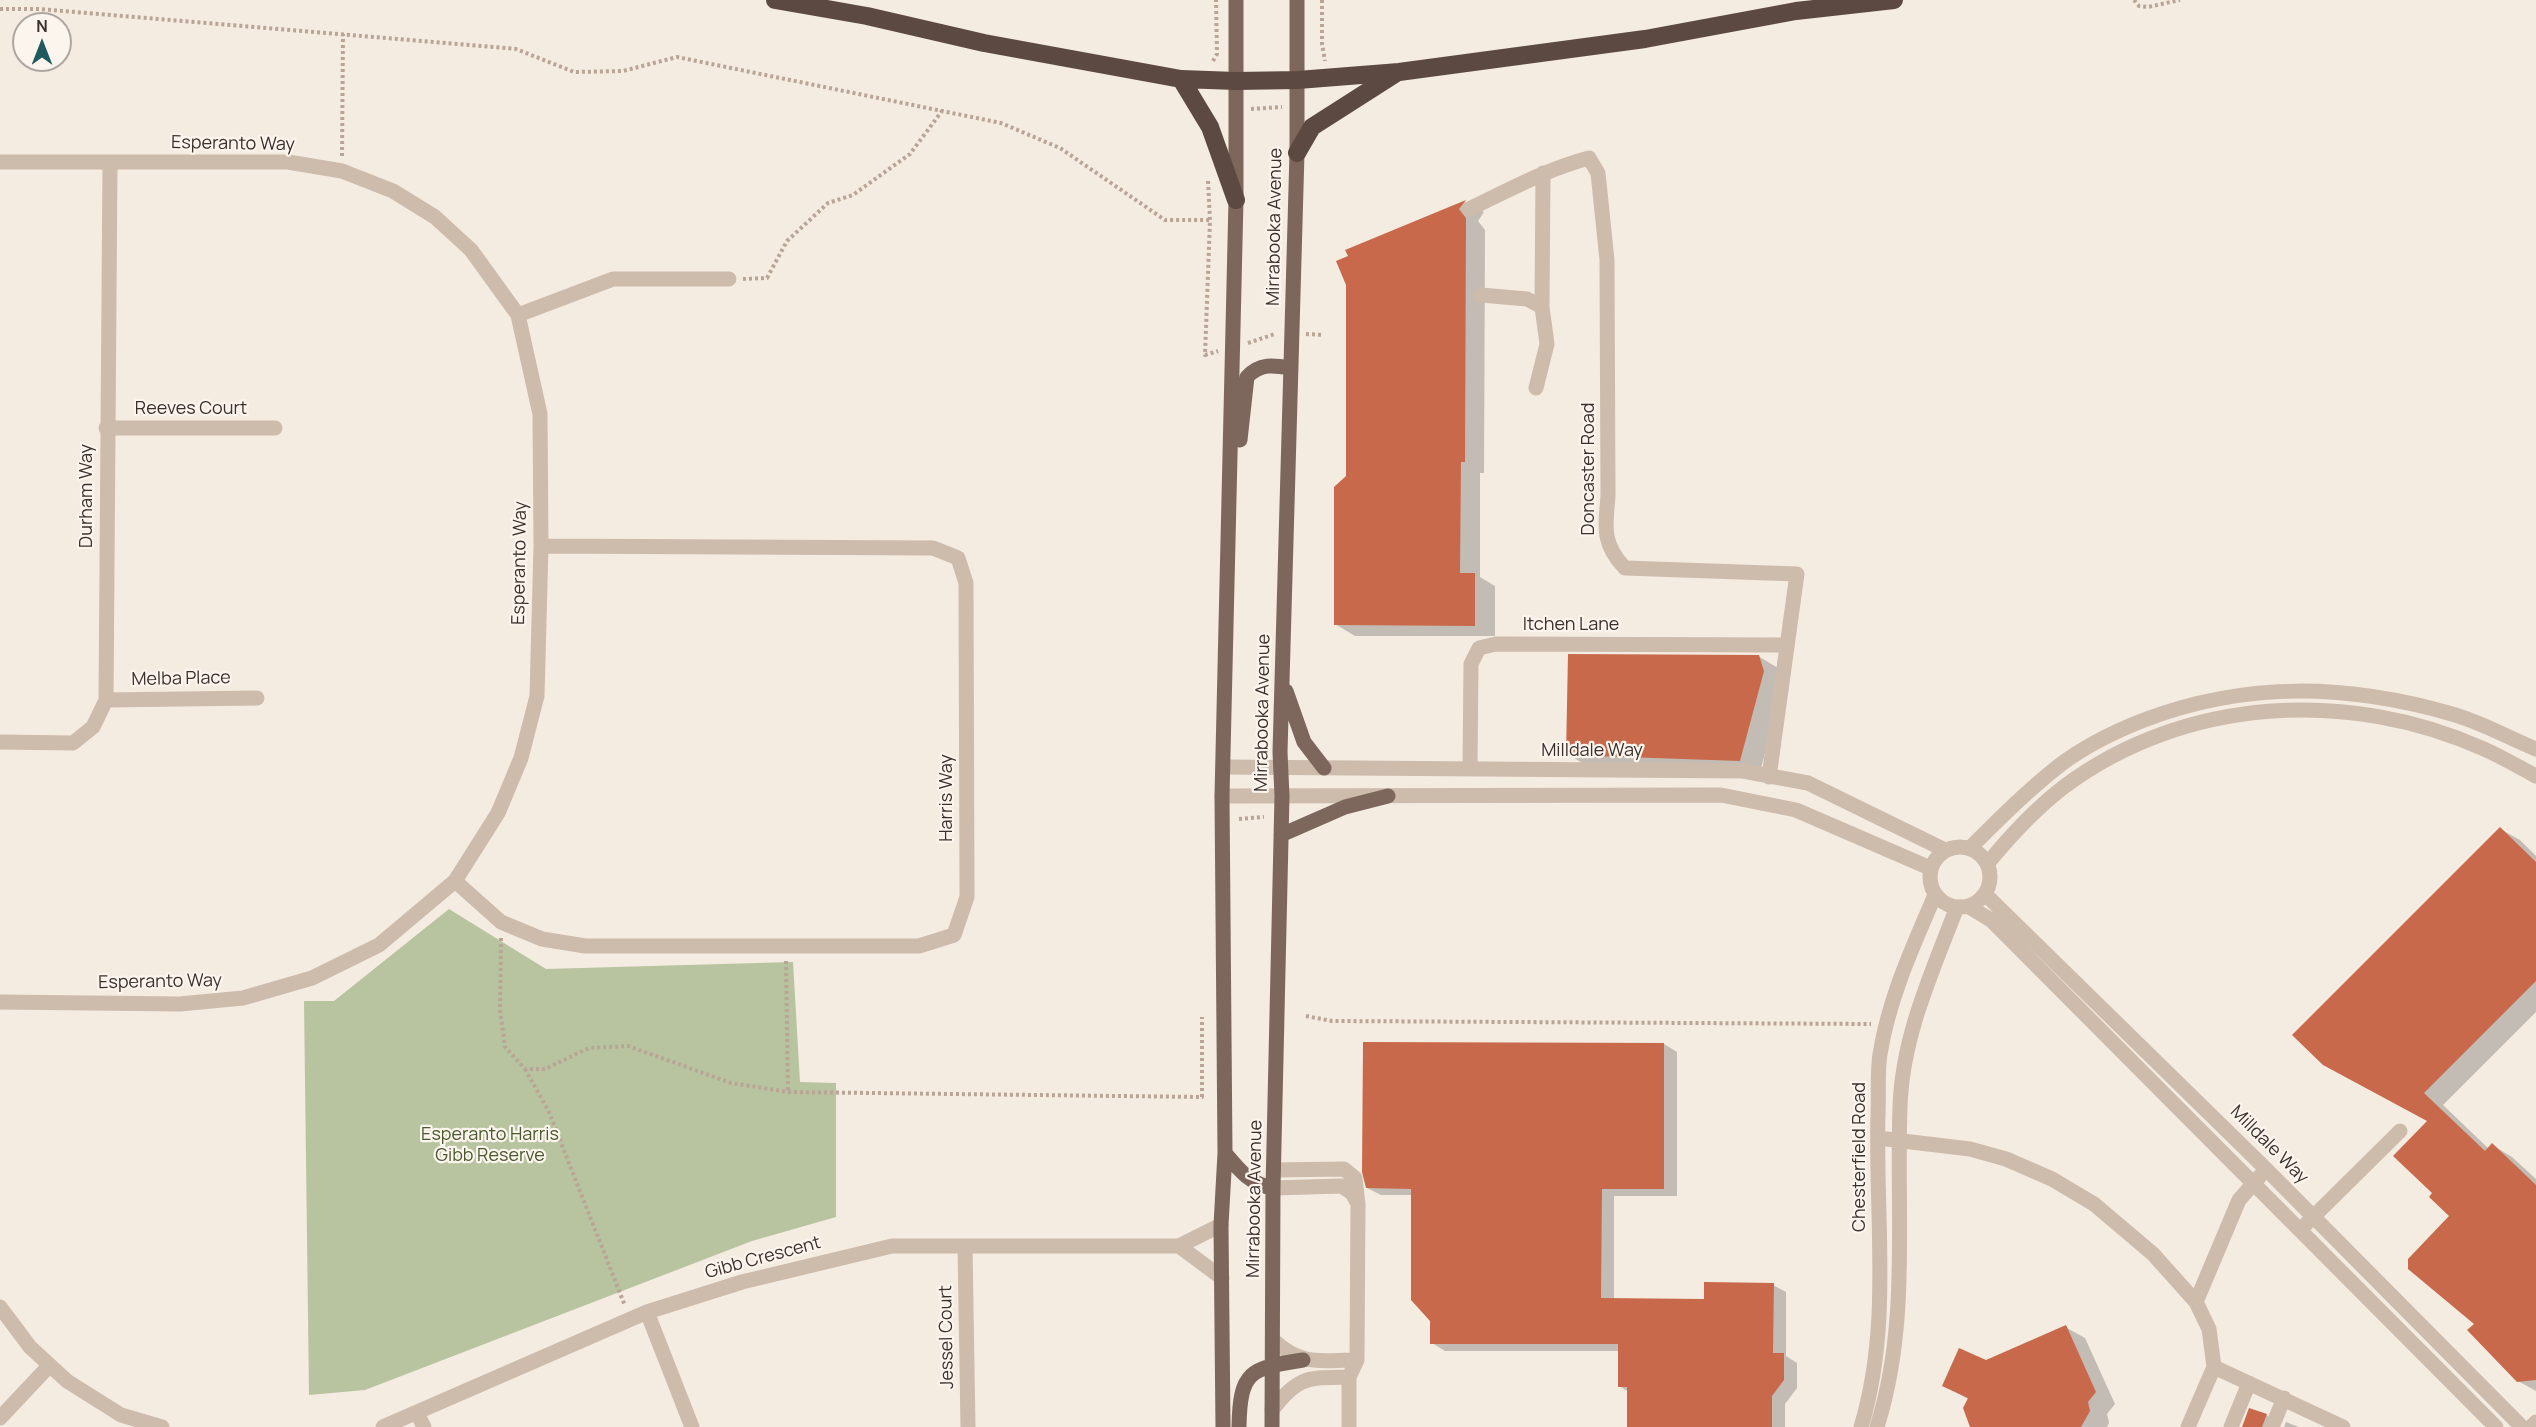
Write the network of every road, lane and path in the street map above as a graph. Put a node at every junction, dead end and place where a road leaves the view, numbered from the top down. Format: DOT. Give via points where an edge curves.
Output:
graph roads {
  1 [pos="775,0"];
  2 [pos="1216,0"];
  3 [pos="1236,0"];
  4 [pos="1297,0"];
  5 [pos="1322,0"];
  6 [pos="1894,0"];
  7 [pos="2134,0"];
  8 [pos="2180,0"];
  9 [pos="0,9"];
  10 [pos="343,34"];
  11 [pos="1217,54"];
  12 [pos="1325,60"];
  13 [pos="1399,72"];
  14 [pos="1181,79"];
  15 [pos="1298,80"];
  16 [pos="1236,81"];
  17 [pos="1297,104"];
  18 [pos="1236,109"];
  19 [pos="942,111"];
  20 [pos="1297,153"];
  21 [pos="0,162"];
  22 [pos="110,163"];
  23 [pos="342,171"];
  24 [pos="1543,173"];
  25 [pos="1207,174"];
  26 [pos="1236,200"];
  27 [pos="1469,209"];
  28 [pos="1210,220"];
  29 [pos="729,279"];
  30 [pos="1481,295"];
  31 [pos="1542,307"];
  32 [pos="518,315"];
  33 [pos="1292,334"];
  34 [pos="1324,335"];
  35 [pos="1233,347"];
  36 [pos="1291,368"];
  37 [pos="1536,388"];
  38 [pos="106,428"];
  39 [pos="275,428"];
  40 [pos="1229,506"];
  41 [pos="541,546"];
  42 [pos="1787,645"];
  43 [pos="1282,674"];
  44 [pos="257,698"];
  45 [pos="106,700"];
  46 [pos="2421,707"];
  47 [pos="2415,726"];
  48 [pos="0,742"];
  49 [pos="2092,745"];
  50 [pos="2536,749"];
  51 [pos="2100,764"];
  52 [pos="1223,767"];
  53 [pos="1280,768"];
  54 [pos="1324,768"];
  55 [pos="1470,770"];
  56 [pos="2536,776"];
  57 [pos="1769,777"];
  58 [pos="1222,796"];
  59 [pos="1282,796"];
  60 [pos="1388,796"];
  61 [pos="1281,836"];
  62 [pos="1970,848"];
  63 [pos="1945,850"];
  64 [pos="1988,863"];
  65 [pos="1930,868"];
  66 [pos="454,881"];
  67 [pos="1985,894"];
  68 [pos="1935,895"];
  69 [pos="1962,907"];
  70 [pos="501,922"];
  71 [pos="786,946"];
  72 [pos="0,1002"];
  73 [pos="1306,1016"];
  74 [pos="1202,1017"];
  75 [pos="1871,1023"];
  76 [pos="525,1069"];
  77 [pos="788,1092"];
  78 [pos="2400,1131"];
  79 [pos="1878,1138"];
  80 [pos="1900,1139"];
  81 [pos="1225,1152"];
  82 [pos="1274,1170"];
  83 [pos="2267,1170"];
  84 [pos="2252,1182"];
  85 [pos="1273,1188"];
  86 [pos="1358,1204"];
  87 [pos="2313,1217"];
  88 [pos="1221,1225"];
  89 [pos="2300,1230"];
  90 [pos="965,1246"];
  91 [pos="1179,1246"];
  92 [pos="1222,1278"];
  93 [pos="2196,1302"];
  94 [pos="0,1307"];
  95 [pos="647,1312"];
  96 [pos="630,1318"];
  97 [pos="1273,1340"];
  98 [pos="1303,1360"];
  99 [pos="1357,1360"];
  100 [pos="1272,1365"];
  101 [pos="48,1366"];
  102 [pos="2214,1367"];
  103 [pos="1349,1377"];
  104 [pos="2249,1383"];
  105 [pos="2284,1398"];
  106 [pos="1272,1410"];
  107 [pos="0,1418"];
  108 [pos="420,1420"];
  109 [pos="2321,1421"];
  110 [pos="2536,1422"];
  111 [pos="162,1427"];
  112 [pos="383,1427"];
  113 [pos="692,1427"];
  114 [pos="968,1427"];
  115 [pos="1223,1427"];
  116 [pos="1239,1427"];
  117 [pos="1272,1427"];
  118 [pos="1349,1427"];
  119 [pos="1860,1427"];
  120 [pos="1877,1427"];
  121 [pos="2188,1427"];
  122 [pos="2231,1427"];
  123 [pos="2272,1427"];
  124 [pos="2343,1427"];
  125 [pos="2496,1427"];
  126 [pos="2522,1427"];
  127 [pos="2531,1427"];
  1 -- 14 [label="highway"];
  2 -- 11 [label="path"];
  3 -- 16 [label="main road, Mirrabooka Avenue"];
  4 -- 15 [label="main road, Mirrabooka Avenue"];
  5 -- 12 [label="path"];
  6 -- 13 [label="highway" via="1796,11 1646,39"];
  7 -- 8 [label="path" via="2139,6 2148,7"];
  9 -- 10 [label="path"];
  10 -- 19 [label="path" via="516,49 574,72 623,71 677,57"];
  10 -- 23 [label="path"];
  13 -- 15 [label="highway"];
  13 -- 20 [label="highway" via="1312,127"];
  14 -- 16 [label="highway"];
  14 -- 26 [label="highway" via="1210,128"];
  15 -- 16 [label="highway"];
  15 -- 17 [label="main road, Mirrabooka Avenue"];
  16 -- 18 [label="main road, Mirrabooka Avenue"];
  17 -- 18 [label="path"];
  17 -- 20 [label="main road, Mirrabooka Avenue"];
  18 -- 26 [label="main road, Mirrabooka Avenue"];
  19 -- 28 [label="path" via="1001,123 1060,148 1165,220"];
  19 -- 29 [label="path" via="910,154 854,195 828,203 787,241 767,278"];
  20 -- 33 [label="main road, Mirrabooka Avenue"];
  21 -- 22 [label="street, Esperanto Way"];
  22 -- 23 [label="street, Esperanto Way" via="288,162"];
  22 -- 38 [label="street, Durham Way"];
  23 -- 32 [label="street, Esperanto Way" via="393,191 435,217 471,250"];
  24 -- 27 [label="street, Doncaster Road"];
  24 -- 31 [label="street"];
  24 -- 42 [label="street, Doncaster Road" via="1589,158 1598,173 1607,260 1605,532 1612,555 1625,568 1797,574"];
  25 -- 28 [label="path"];
  26 -- 35 [label="main road, Mirrabooka Avenue"];
  28 -- 35 [label="path" via="1204,355"];
  29 -- 32 [label="street" via="613,279"];
  30 -- 31 [label="street" via="1527,299"];
  31 -- 37 [label="street" via="1548,344"];
  32 -- 41 [label="street, Esperanto Way" via="540,414"];
  33 -- 34 [label="path"];
  33 -- 35 [label="path" via="1279,333"];
  33 -- 36 [label="main road, Mirrabooka Avenue"];
  35 -- 40 [label="main road, Mirrabooka Avenue"];
  36 -- 40 [label="main road" via="1263,366 1246,377"];
  36 -- 43 [label="main road, Mirrabooka Avenue"];
  38 -- 39 [label="street, Reeves Court"];
  38 -- 45 [label="street, Durham Way"];
  40 -- 52 [label="main road, Mirrabooka Avenue"];
  41 -- 66 [label="street, Esperanto Way" via="537,696 521,758 498,813"];
  41 -- 71 [label="street, Harris Way" via="933,548 958,558 966,583 967,897 954,935 919,946"];
  42 -- 55 [label="street, Itchen Lane" via="1496,644 1479,648 1471,664"];
  42 -- 57 [label="street, Doncaster Road"];
  43 -- 53 [label="main road, Mirrabooka Avenue"];
  43 -- 54 [label="main road" via="1304,742"];
  44 -- 45 [label="street, Melba Place"];
  45 -- 48 [label="street, Durham Way" via="93,727 73,743"];
  46 -- 47 [label="street"];
  46 -- 49 [label="street" via="2326,691 2248,693 2204,700 2161,714"];
  46 -- 50 [label="street" via="2454,714"];
  47 -- 51 [label="street" via="2342,711 2270,710 2195,722"];
  47 -- 56 [label="street" via="2484,749"];
  49 -- 51 [label="street"];
  49 -- 62 [label="street" via="2062,763 2019,799"];
  51 -- 64 [label="street" via="2045,803 2014,831"];
  52 -- 53 [label="street, Milldale Way"];
  52 -- 58 [label="main road, Mirrabooka Avenue"];
  53 -- 54 [label="street, Milldale Way"];
  53 -- 59 [label="main road, Mirrabooka Avenue"];
  54 -- 55 [label="street, Milldale Way"];
  55 -- 57 [label="street, Milldale Way" via="1743,771"];
  57 -- 63 [label="street, Milldale Way" via="1808,783"];
  58 -- 59 [label="street"];
  58 -- 81 [label="main road, Mirrabooka Avenue"];
  59 -- 60 [label="street"];
  59 -- 61 [label="main road, Mirrabooka Avenue"];
  60 -- 61 [label="main road" via="1345,807"];
  60 -- 65 [label="street" via="1721,795 1796,810"];
  61 -- 82 [label="main road, Mirrabooka Avenue"];
  62 -- 63 [label="street" via="1957,846"];
  62 -- 64 [label="street"];
  63 -- 65 [label="street"];
  64 -- 67 [label="street" via="1991,873"];
  65 -- 68 [label="street"];
  66 -- 70 [label="street, Harris Way"];
  66 -- 72 [label="street, Esperanto Way" via="379,945 312,978 243,998 180,1004"];
  67 -- 69 [label="street" via="1978,902"];
  67 -- 83 [label="street, Milldale Way"];
  68 -- 69 [label="street" via="1944,903"];
  68 -- 79 [label="street, Chesterfield Road" via="1902,971 1880,1055"];
  69 -- 80 [label="street" via="1912,1024 1900,1105"];
  69 -- 84 [label="street" via="1992,920"];
  70 -- 71 [label="street, Harris Way" via="542,939 585,946"];
  70 -- 76 [label="path" via="500,1010 505,1047"];
  71 -- 77 [label="path"];
  73 -- 75 [label="path" via="1332,1021"];
  74 -- 77 [label="path" via="1202,1097"];
  76 -- 77 [label="path" via="545,1069 589,1048 628,1046 731,1083"];
  76 -- 96 [label="path" via="549,1112"];
  78 -- 87 [label="street"];
  79 -- 80 [label="street"];
  79 -- 119 [label="street, Chesterfield Road" via="1880,1319 1876,1368"];
  80 -- 93 [label="street" via="1970,1149 2052,1179 2094,1204 2153,1254"];
  80 -- 120 [label="street" via="1898,1318 1886,1398"];
  81 -- 85 [label="main road" via="1247,1178 1259,1186"];
  81 -- 88 [label="main road, Mirrabooka Avenue"];
  82 -- 85 [label="main road, Mirrabooka Avenue"];
  82 -- 86 [label="street" via="1344,1169 1355,1178"];
  83 -- 84 [label="street"];
  83 -- 87 [label="street, Milldale Way"];
  84 -- 89 [label="street"];
  84 -- 93 [label="street" via="2239,1200"];
  85 -- 86 [label="street" via="1342,1186"];
  85 -- 97 [label="main road, Mirrabooka Avenue"];
  86 -- 99 [label="street"];
  87 -- 89 [label="street"];
  87 -- 126 [label="street, Milldale Way"];
  88 -- 91 [label="street, Gibb Crescent"];
  88 -- 92 [label="main road, Mirrabooka Avenue"];
  89 -- 125 [label="street"];
  90 -- 91 [label="street, Gibb Crescent"];
  90 -- 95 [label="street, Gibb Crescent" via="892,1246 742,1282"];
  90 -- 114 [label="street, Jessel Court"];
  91 -- 92 [label="street"];
  92 -- 115 [label="main road, Mirrabooka Avenue"];
  93 -- 102 [label="street" via="2209,1329"];
  94 -- 101 [label="street"];
  95 -- 96 [label="street, Gibb Crescent"];
  95 -- 113 [label="street"];
  96 -- 108 [label="street, Gibb Crescent"];
  97 -- 98 [label="street"];
  97 -- 100 [label="main road, Mirrabooka Avenue"];
  98 -- 99 [label="street"];
  98 -- 100 [label="main road"];
  99 -- 103 [label="street"];
  100 -- 106 [label="main road, Mirrabooka Avenue"];
  100 -- 116 [label="main road" via="1261,1368 1240,1391"];
  101 -- 107 [label="street"];
  101 -- 111 [label="street" via="121,1415"];
  102 -- 104 [label="street"];
  102 -- 121 [label="street"];
  103 -- 106 [label="street" via="1310,1378 1290,1390"];
  103 -- 118 [label="street"];
  104 -- 105 [label="street"];
  104 -- 122 [label="street"];
  105 -- 109 [label="street"];
  105 -- 123 [label="street"];
  106 -- 117 [label="main road, Mirrabooka Avenue"];
  108 -- 112 [label="street, Gibb Crescent"];
  109 -- 124 [label="street"];
  110 -- 127 [label="street"];
}
